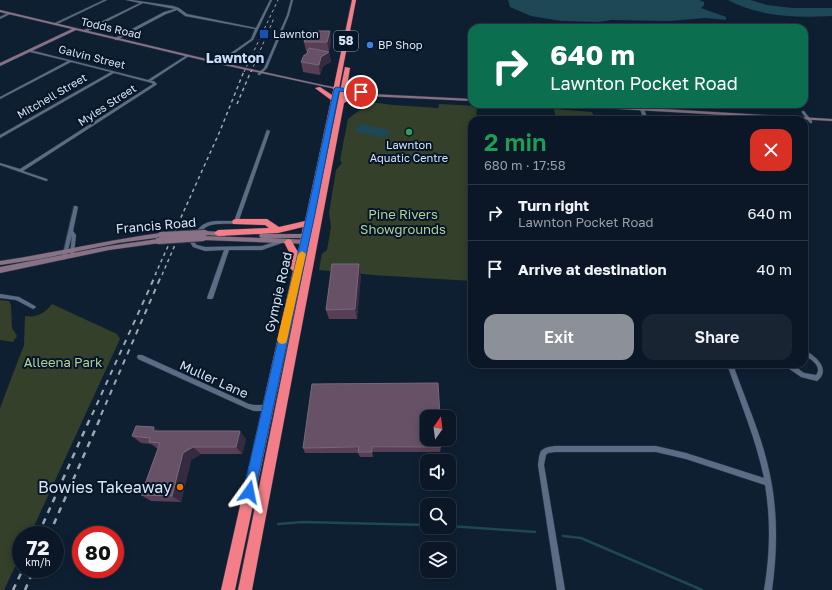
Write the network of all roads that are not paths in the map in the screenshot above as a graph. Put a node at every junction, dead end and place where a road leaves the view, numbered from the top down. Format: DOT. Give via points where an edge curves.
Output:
graph roads {
  1 [pos="106,0"];
  2 [pos="127,0"];
  3 [pos="271,0"];
  4 [pos="292,0"];
  5 [pos="354,0"];
  6 [pos="359,0"];
  7 [pos="142,3"];
  8 [pos="178,9"];
  9 [pos="0,11"];
  10 [pos="10,14"];
  11 [pos="0,18"];
  12 [pos="54,24"];
  13 [pos="76,29"];
  14 [pos="257,29"];
  15 [pos="85,31"];
  16 [pos="116,39"];
  17 [pos="31,51"];
  18 [pos="188,56"];
  19 [pos="71,61"];
  20 [pos="219,63"];
  21 [pos="0,65"];
  22 [pos="113,72"];
  23 [pos="261,73"];
  24 [pos="148,80"];
  25 [pos="342,81"];
  26 [pos="320,87"];
  27 [pos="336,90"];
  28 [pos="343,91"];
  29 [pos="360,94"];
  30 [pos="0,98"];
  31 [pos="338,101"];
  32 [pos="468,101"];
  33 [pos="588,108"];
  34 [pos="606,108"];
  35 [pos="643,111"];
  36 [pos="803,112"];
  37 [pos="645,116"];
  38 [pos="717,116"];
  39 [pos="726,116"];
  40 [pos="805,116"];
  41 [pos="808,121"];
  42 [pos="832,122"];
  43 [pos="268,131"];
  44 [pos="0,137"];
  45 [pos="0,164"];
  46 [pos="20,171"];
  47 [pos="46,180"];
  48 [pos="76,207"];
  49 [pos="236,222"];
  50 [pos="309,223"];
  51 [pos="278,230"];
  52 [pos="72,232"];
  53 [pos="218,233"];
  54 [pos="204,235"];
  55 [pos="305,239"];
  56 [pos="315,239"];
  57 [pos="284,242"];
  58 [pos="227,248"];
  59 [pos="72,253"];
  60 [pos="65,255"];
  61 [pos="0,263"];
  62 [pos="0,270"];
  63 [pos="297,276"];
  64 [pos="0,296"];
  65 [pos="210,298"];
  66 [pos="33,307"];
  67 [pos="808,355"];
  68 [pos="140,358"];
  69 [pos="731,368"];
  70 [pos="793,368"];
  71 [pos="281,407"];
  72 [pos="267,408"];
  73 [pos="768,483"];
  74 [pos="228,590"];
  75 [pos="246,590"];
  76 [pos="561,590"];
  77 [pos="768,590"];
  1 -- 12 [label="street"];
  2 -- 7 [label="street"];
  3 -- 14 [label="street"];
  4 -- 23 [label="street" via="288,15"];
  5 -- 25 [label="highway, Gympie Road / 58"];
  6 -- 25 [label="highway, Gympie Road / 58"];
  7 -- 8 [label="street"];
  7 -- 15 [label="street"];
  8 -- 14 [label="street" via="186,15"];
  8 -- 16 [label="street" via="165,13"];
  9 -- 10 [label="main road, Todds Road"];
  10 -- 11 [label="street"];
  10 -- 12 [label="main road, Todds Road"];
  12 -- 13 [label="main road, Todds Road"];
  13 -- 15 [label="main road, Todds Road"];
  13 -- 17 [label="main road"];
  14 -- 20 [label="street" via="249,42"];
  15 -- 16 [label="main road, Todds Road"];
  16 -- 18 [label="main road, Todds Road"];
  17 -- 19 [label="street, Galvin Street"];
  17 -- 21 [label="main road"];
  18 -- 20 [label="main road, Todds Road"];
  18 -- 24 [label="street, Myles Street"];
  19 -- 22 [label="street, Galvin Street"];
  19 -- 30 [label="street"];
  20 -- 23 [label="main road, Todds Road"];
  22 -- 24 [label="street, Galvin Street"];
  22 -- 44 [label="street, Mitchell Street"];
  23 -- 26 [label="main road, Todds Road"];
  24 -- 46 [label="street, Myles Street" via="155,84"];
  25 -- 26 [label="highway"];
  25 -- 27 [label="highway, Gympie Road / 58"];
  25 -- 28 [label="highway, Gympie Road / 58"];
  25 -- 29 [label="highway"];
  26 -- 27 [label="main road, Todds Road"];
  26 -- 31 [label="highway"];
  27 -- 28 [label="main road, Todds Road"];
  27 -- 31 [label="highway, Gympie Road / 58"];
  28 -- 29 [label="main road, Todds Road"];
  28 -- 31 [label="highway, Gympie Road / 58"];
  29 -- 31 [label="highway"];
  29 -- 32 [label="main road, Todds Road"];
  31 -- 50 [label="highway, Gympie Road / 58"];
  31 -- 56 [label="highway, Gympie Road / 58"];
  33 -- 35 [label="main road"];
  34 -- 35 [label="main road"];
  35 -- 37 [label="street"];
  35 -- 38 [label="main road"];
  35 -- 39 [label="main road"];
  36 -- 40 [label="street"];
  41 -- 42 [label="main road"];
  43 -- 49 [label="street"];
  45 -- 46 [label="street"];
  46 -- 47 [label="street"];
  48 -- 52 [label="street"];
  49 -- 51 [label="highway" via="266,222"];
  49 -- 58 [label="street" via="204,225 195,234 192,242 201,248"];
  50 -- 51 [label="highway"];
  50 -- 55 [label="highway, Gympie Road / 58"];
  51 -- 53 [label="highway"];
  52 -- 59 [label="street"];
  52 -- 60 [label="street" via="68,236"];
  53 -- 54 [label="main road, Francis Road"];
  53 -- 55 [label="main road, Francis Road"];
  54 -- 57 [label="main road, Francis Road"];
  54 -- 59 [label="main road, Francis Road, bridge" via="160,238"];
  55 -- 56 [label="main road, Francis Road"];
  55 -- 57 [label="main road, Francis Road"];
  55 -- 63 [label="highway, Gympie Road / 58"];
  56 -- 71 [label="highway, Gympie Road / 58"];
  57 -- 58 [label="street" via="262,248"];
  57 -- 63 [label="highway" via="294,255 296,261 293,272"];
  58 -- 65 [label="street"];
  59 -- 60 [label="main road, Francis Road"];
  60 -- 61 [label="main road, Francis Road"];
  60 -- 62 [label="main road, Francis Road"];
  63 -- 72 [label="highway, Gympie Road / 58"];
  64 -- 66 [label="street" via="17,298"];
  67 -- 70 [label="street" via="821,367 820,376 816,378 803,375"];
  68 -- 72 [label="street, Muller Lane" via="248,406"];
  69 -- 73 [label="street"];
  71 -- 72 [label="street, Muller Lane"];
  71 -- 75 [label="highway, Gympie Road / 58"];
  72 -- 74 [label="highway, Gympie Road / 58"];
  73 -- 76 [label="street" via="686,456 656,449 547,450 543,453 541,465"];
  73 -- 77 [label="street" via="773,536"];
}
